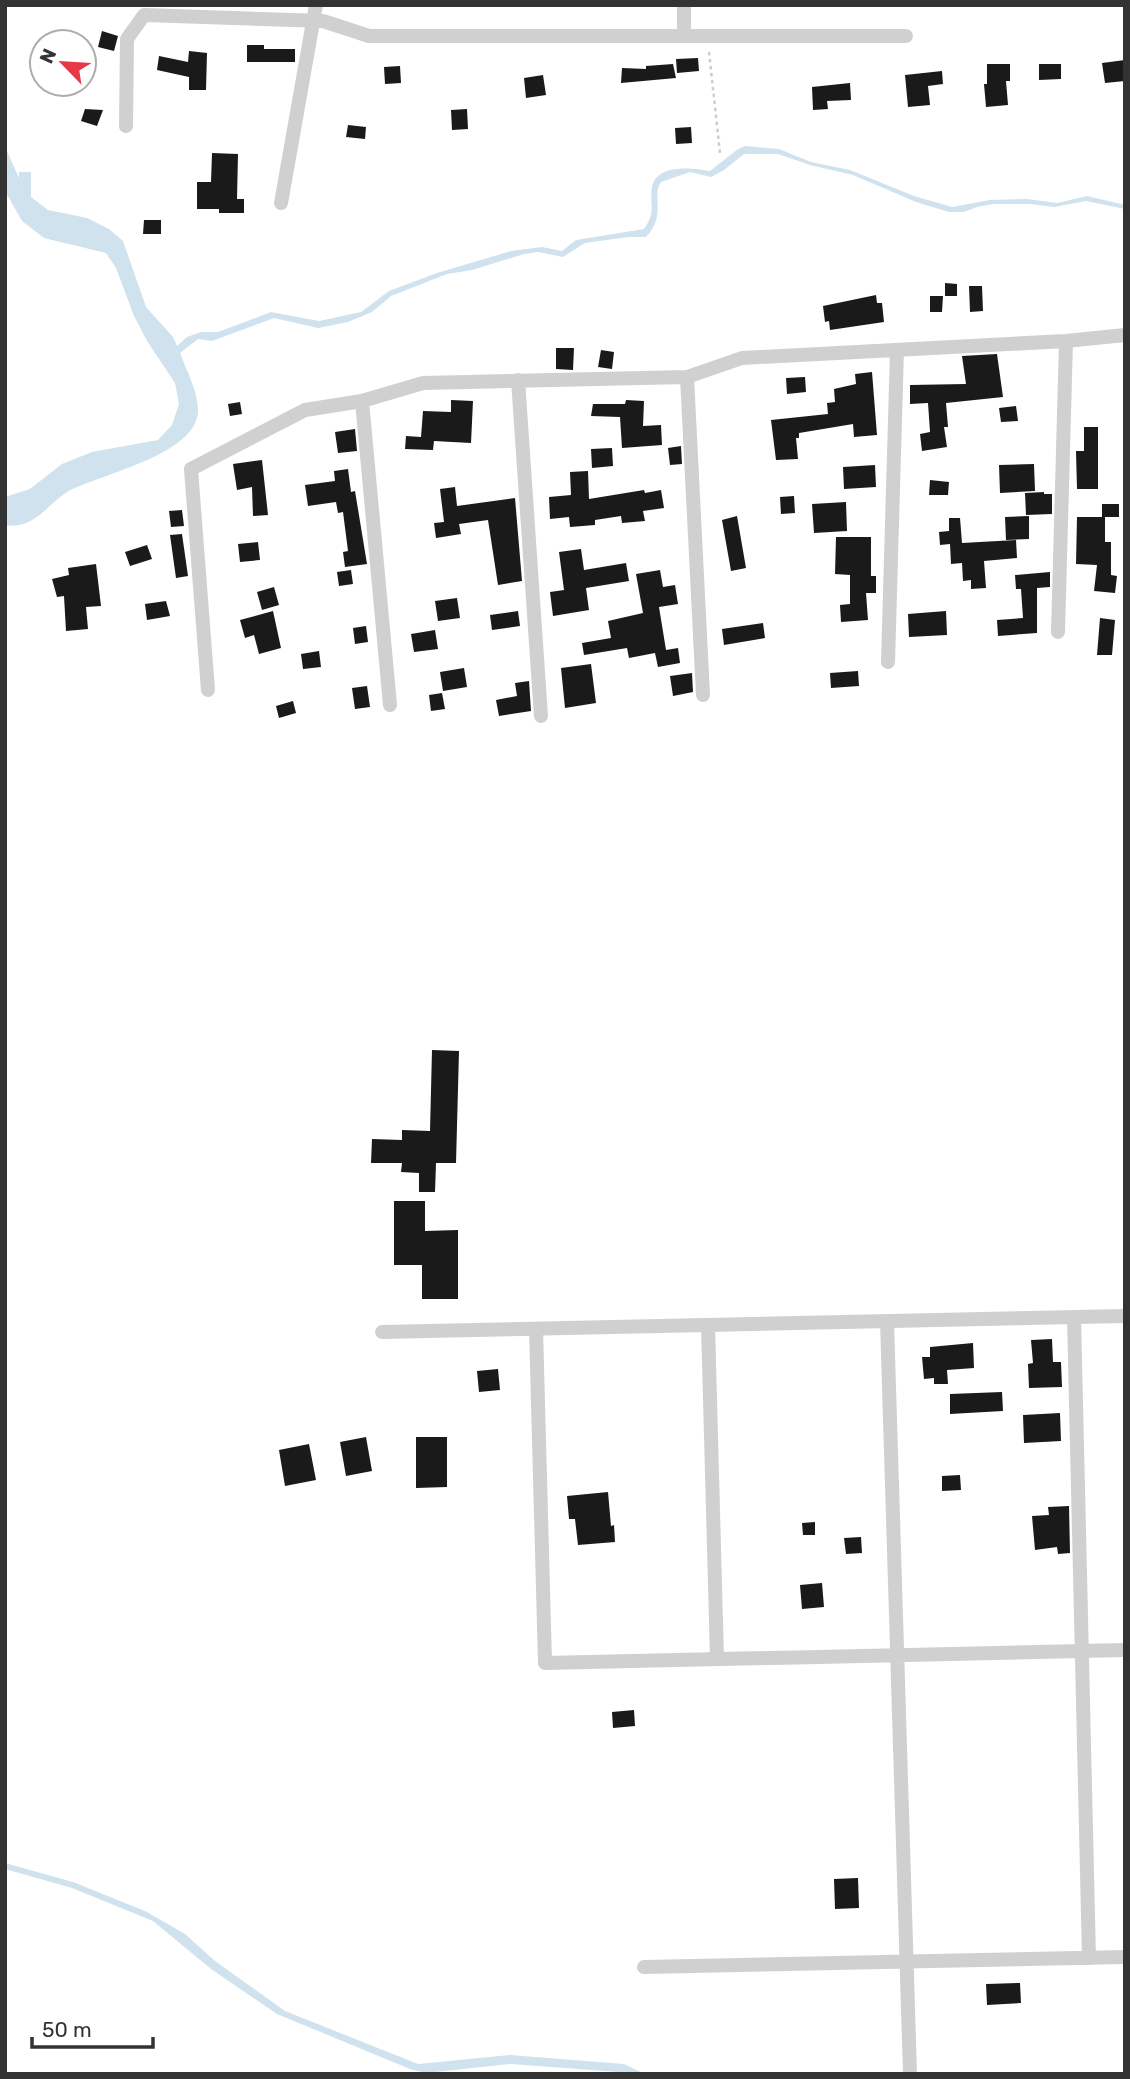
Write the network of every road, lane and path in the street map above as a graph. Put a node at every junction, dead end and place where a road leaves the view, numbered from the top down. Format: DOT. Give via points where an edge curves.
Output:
graph roads {
  1 [pos="316,5"];
  2 [pos="684,5"];
  3 [pos="313,21"];
  4 [pos="684,36"];
  5 [pos="707,36"];
  6 [pos="906,36"];
  7 [pos="126,126"];
  8 [pos="720,153"];
  9 [pos="281,203"];
  10 [pos="1125,335"];
  11 [pos="1066,341"];
  12 [pos="897,350"];
  13 [pos="687,377"];
  14 [pos="517,380"];
  15 [pos="362,401"];
  16 [pos="1058,632"];
  17 [pos="888,662"];
  18 [pos="208,690"];
  19 [pos="703,695"];
  20 [pos="390,705"];
  21 [pos="541,716"];
  22 [pos="1125,1316"];
  23 [pos="1074,1317"];
  24 [pos="887,1321"];
  25 [pos="708,1325"];
  26 [pos="536,1329"];
  27 [pos="382,1332"];
  28 [pos="1125,1650"];
  29 [pos="1082,1651"];
  30 [pos="897,1655"];
  31 [pos="718,1659"];
  32 [pos="1125,1957"];
  33 [pos="1089,1958"];
  34 [pos="907,1962"];
  35 [pos="644,1967"];
  36 [pos="910,2074"];
  1 -- 3 [label="street"];
  2 -- 4 [label="street"];
  3 -- 4 [label="street" via="369,36"];
  3 -- 7 [label="street" via="144,15 127,39"];
  3 -- 9 [label="street"];
  4 -- 5 [label="street"];
  5 -- 6 [label="street"];
  5 -- 8 [label="path"];
  10 -- 11 [label="street"];
  11 -- 12 [label="street"];
  11 -- 16 [label="street"];
  12 -- 13 [label="street" via="742,358"];
  12 -- 17 [label="street"];
  13 -- 14 [label="street"];
  13 -- 19 [label="street"];
  14 -- 15 [label="street" via="423,383"];
  14 -- 21 [label="street"];
  15 -- 18 [label="street" via="305,411 191,470"];
  15 -- 20 [label="street"];
  22 -- 23 [label="street"];
  23 -- 24 [label="street"];
  23 -- 29 [label="street"];
  24 -- 25 [label="street"];
  24 -- 30 [label="street"];
  25 -- 26 [label="street"];
  25 -- 31 [label="street"];
  26 -- 27 [label="street"];
  26 -- 31 [label="street" via="545,1663"];
  28 -- 29 [label="street"];
  29 -- 30 [label="street"];
  29 -- 33 [label="street"];
  30 -- 31 [label="street"];
  30 -- 34 [label="street"];
  32 -- 33 [label="street"];
  33 -- 34 [label="street"];
  34 -- 35 [label="street"];
  34 -- 36 [label="street"];
}
